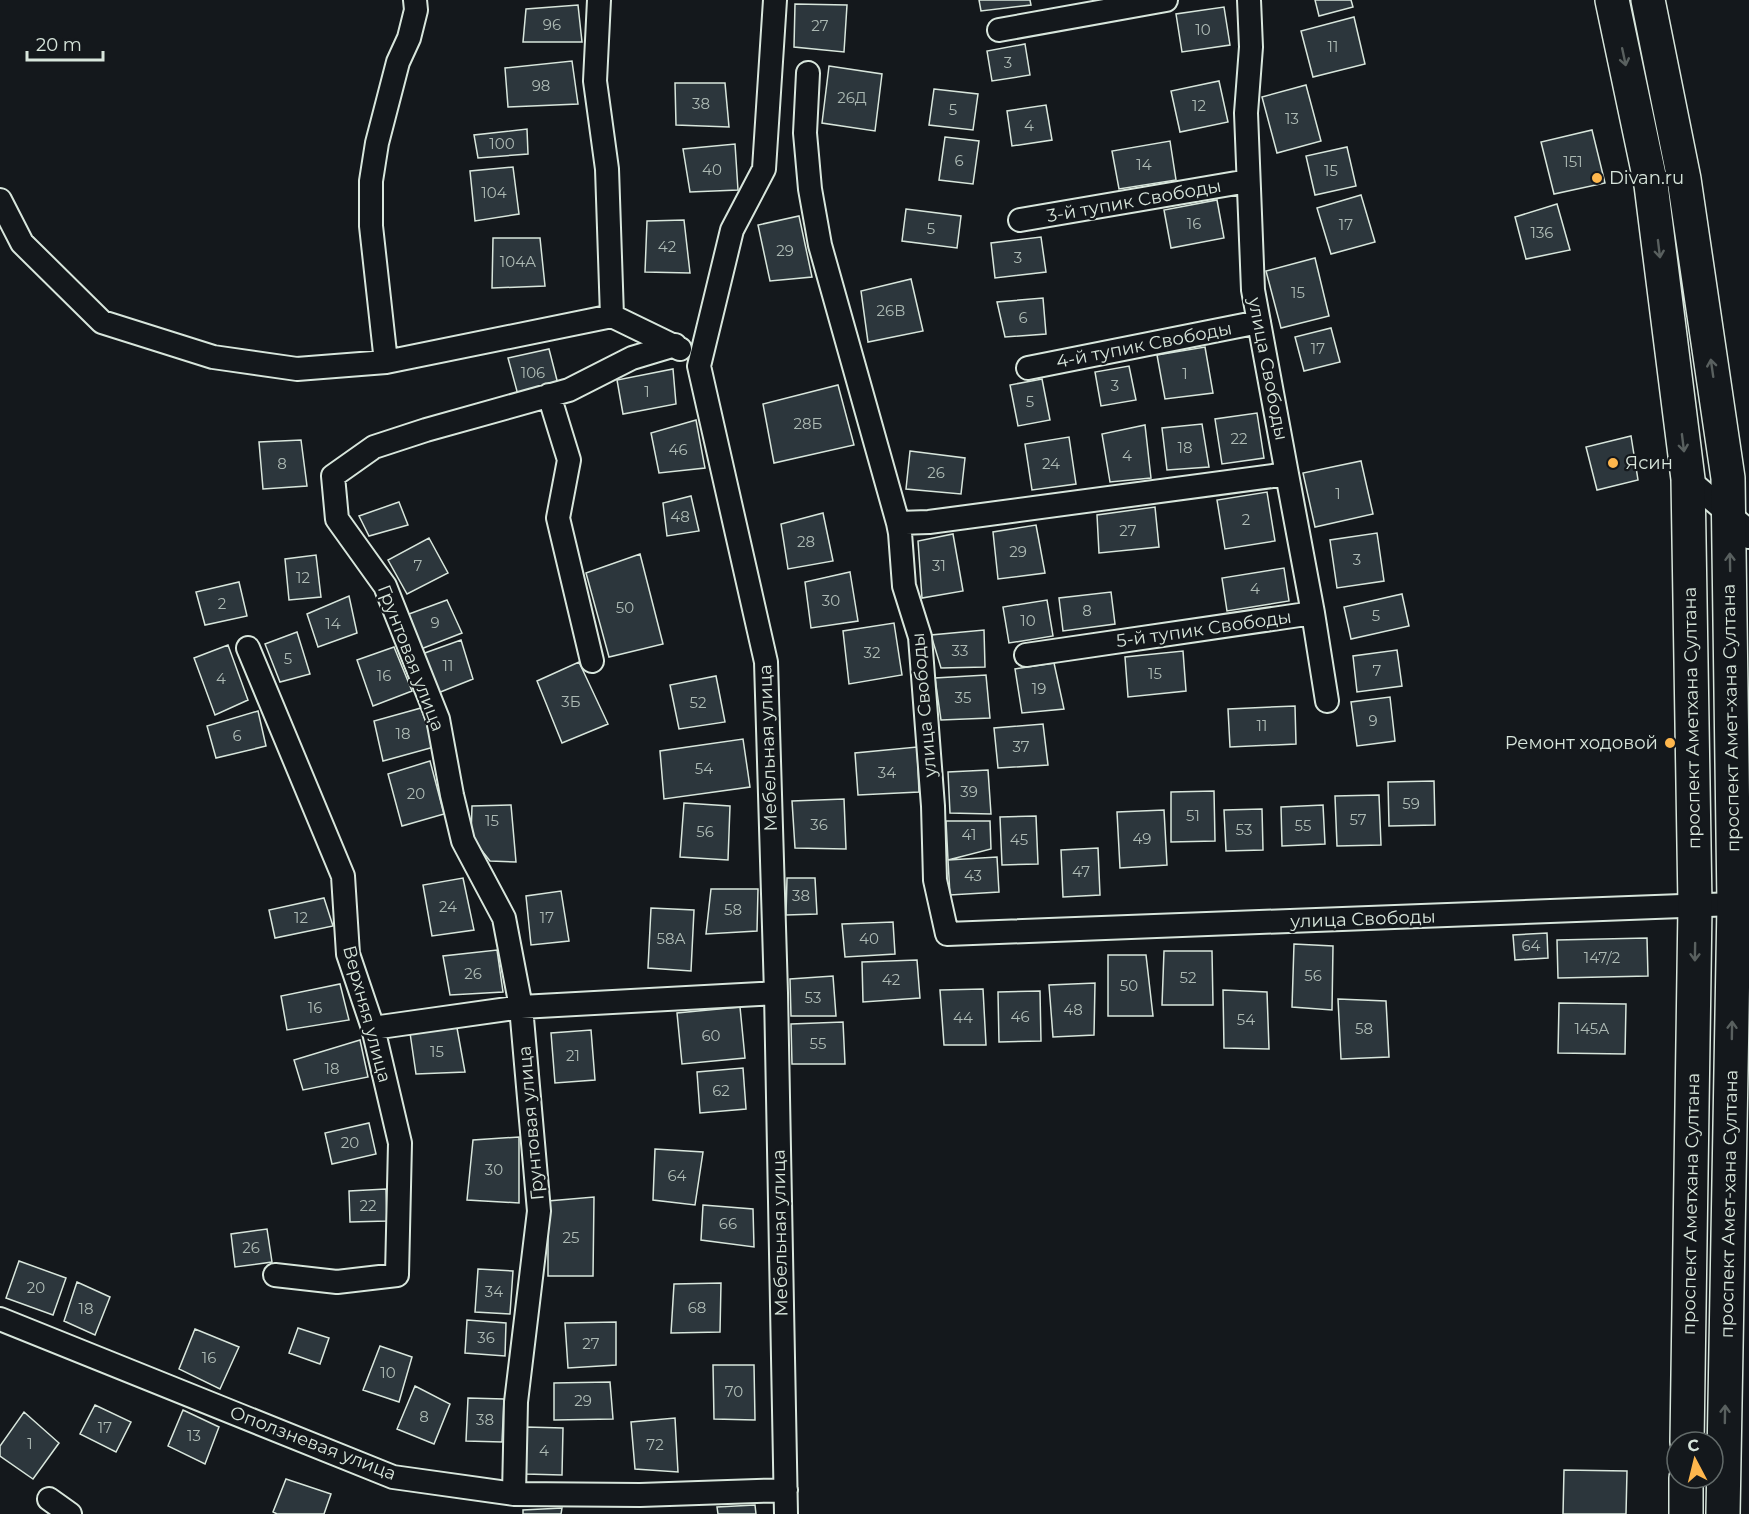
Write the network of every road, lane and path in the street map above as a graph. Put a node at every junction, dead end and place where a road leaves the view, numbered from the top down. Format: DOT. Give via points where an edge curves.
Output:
graph roads {
  1 [pos="415,0"];
  2 [pos="599,0"];
  3 [pos="776,0"];
  4 [pos="1166,0"];
  5 [pos="1249,0"];
  6 [pos="1612,0"];
  7 [pos="1648,0"];
  8 [pos="999,30"];
  9 [pos="808,73"];
  10 [pos="1248,181"];
  11 [pos="0,200"];
  12 [pos="1020,220"];
  13 [pos="612,316"];
  14 [pos="1259,322"];
  15 [pos="675,345"];
  16 [pos="386,363"];
  17 [pos="699,366"];
  18 [pos="1028,368"];
  19 [pos="549,395"];
  20 [pos="1287,474"];
  21 [pos="1688,479"];
  22 [pos="898,523"];
  23 [pos="1739,525"];
  24 [pos="1314,613"];
  25 [pos="248,648"];
  26 [pos="1026,655"];
  27 [pos="592,662"];
  28 [pos="1327,701"];
  29 [pos="1734,904"];
  30 [pos="1695,906"];
  31 [pos="776,993"];
  32 [pos="520,1006"];
  33 [pos="373,1028"];
  34 [pos="275,1275"];
  35 [pos="0,1319"];
  36 [pos="1687,1430"];
  37 [pos="786,1490"];
  38 [pos="1686,1490"];
  39 [pos="514,1494"];
  40 [pos="49,1499"];
  41 [pos="70,1514"];
  42 [pos="786,1514"];
  43 [pos="1686,1514"];
  44 [pos="1723,1514"];
  1 -- 16 [label="street" via="416,10 398,62 371,181 370,226"];
  2 -- 13 [label="street" via="595,81 607,169"];
  3 -- 17 [label="street, Мебельная улица" via="764,169 732,230"];
  4 -- 8 [label="street"];
  5 -- 10 [label="street, улица Свободы"];
  6 -- 21 [label="main road, проспект Аметхана Султана, one-way" via="1651,185"];
  23 -- 7 [label="main road, проспект Амет-хана Султана, one-way" via="1728,478 1684,179"];
  9 -- 22 [label="street" via="805,133 820,245"];
  10 -- 12 [label="street, 3-й тупик Свободы"];
  10 -- 14 [label="street, улица Свободы" via="1253,290"];
  11 -- 16 [label="street" via="22,243 102,322 213,357 297,369"];
  13 -- 15 [label="street"];
  13 -- 16 [label="street"];
  14 -- 18 [label="street, 4-й тупик Свободы"];
  14 -- 20 [label="street, улица Свободы"];
  15 -- 17 [label="street"];
  15 -- 19 [label="street, Грунтовая улица" via="632,358 568,390"];
  17 -- 31 [label="street, Мебельная улица" via="766,663"];
  19 -- 27 [label="street" via="569,460 558,518"];
  19 -- 32 [label="street, Грунтовая улица" via="374,447 333,476 337,519 385,586 438,719 464,841 504,918"];
  20 -- 22 [label="street"];
  20 -- 24 [label="street, 5-й тупик Свободы"];
  21 -- 23 [label="street"];
  21 -- 30 [label="main road, проспект Аметхана Султана"];
  22 -- 30 [label="street, улица Свободы" via="904,586 920,638 935,880 946,934"];
  29 -- 23 [label="main road, проспект Амет-хана Султана, one-way"];
  24 -- 26 [label="street, 5-й тупик Свободы"];
  24 -- 28 [label="street"];
  25 -- 33 [label="street, Верхняя улица" via="343,876 348,954"];
  29 -- 30 [label="street, улица Свободы"];
  44 -- 29 [label="main road, проспект Амет-хана Султана, one-way"];
  30 -- 36 [label="main road, проспект Аметхана Султана, one-way"];
  31 -- 32 [label="street"];
  31 -- 37 [label="street, Мебельная улица"];
  32 -- 33 [label="street"];
  32 -- 39 [label="street, Грунтовая улица" via="539,1211 516,1402"];
  33 -- 34 [label="street, Верхняя улица" via="400,1143 397,1275 337,1282"];
  35 -- 39 [label="street, Оползневая улица" via="393,1477"];
  37 -- 39 [label="street, Оползневая улица"];
  37 -- 42 [label="street, Мебельная улица"];
  38 -- 43 [label="main road"];
  40 -- 41 [label="street"];
}
